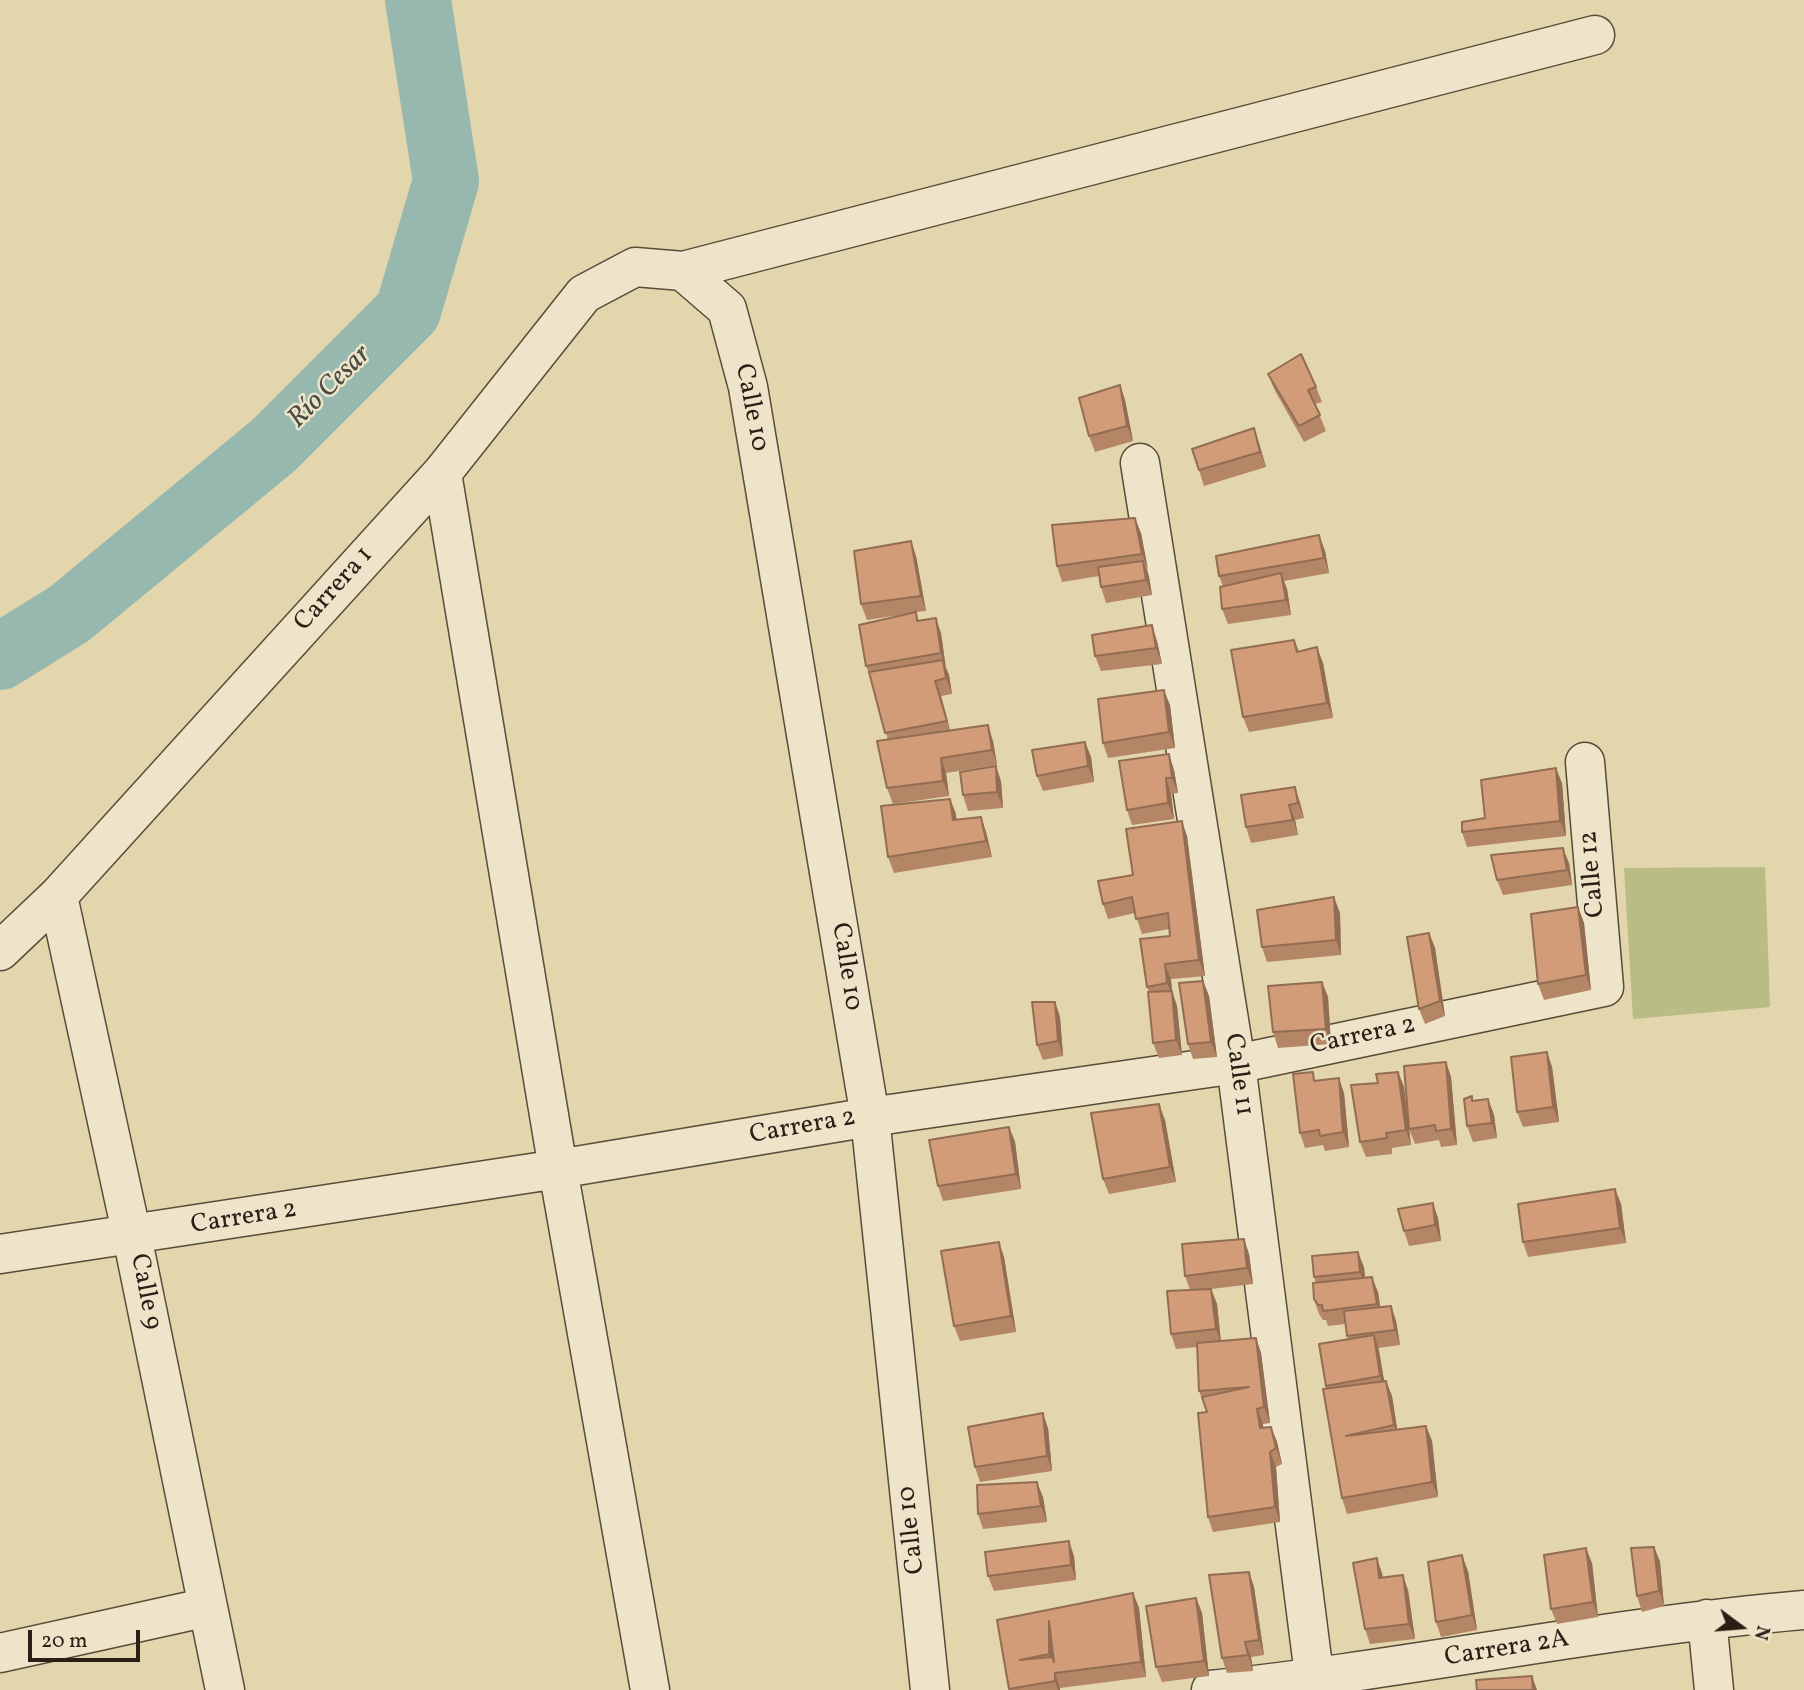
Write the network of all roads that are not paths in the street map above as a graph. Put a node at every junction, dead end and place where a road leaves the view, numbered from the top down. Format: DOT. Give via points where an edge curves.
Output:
graph roads {
  1 [pos="1595,35"];
  2 [pos="683,271"];
  3 [pos="1140,463"];
  4 [pos="442,473"];
  5 [pos="1585,762"];
  6 [pos="58,896"];
  7 [pos="0,951"];
  8 [pos="1604,987"];
  9 [pos="1236,1064"];
  10 [pos="870,1116"];
  11 [pos="558,1170"];
  12 [pos="132,1236"];
  13 [pos="0,1254"];
  14 [pos="208,1607"];
  15 [pos="1804,1611"];
  16 [pos="1707,1619"];
  17 [pos="0,1653"];
  18 [pos="1315,1685"];
  19 [pos="225,1690"];
  20 [pos="650,1690"];
  21 [pos="930,1690"];
  22 [pos="1211,1690"];
  23 [pos="1714,1690"];
  1 -- 2 [label="street, Carrera 1"];
  2 -- 4 [label="street, Carrera 1" via="635,267 584,294"];
  2 -- 10 [label="street, Calle 10" via="727,309 748,387"];
  3 -- 9 [label="street, Calle 11"];
  4 -- 6 [label="street, Carrera 1"];
  4 -- 11 [label="street"];
  5 -- 8 [label="street, Calle 12"];
  6 -- 7 [label="street, Carrera 1"];
  6 -- 12 [label="street, Calle 9"];
  8 -- 9 [label="street, Carrera 2"];
  9 -- 10 [label="street, Carrera 2"];
  9 -- 18 [label="street, Calle 11"];
  10 -- 11 [label="street, Carrera 2"];
  10 -- 21 [label="street, Calle 10"];
  11 -- 12 [label="street, Carrera 2"];
  11 -- 20 [label="street"];
  12 -- 13 [label="street, Carrera 2"];
  12 -- 14 [label="street, Calle 9"];
  14 -- 17 [label="street"];
  14 -- 19 [label="street, Calle 9"];
  15 -- 16 [label="street, Carrera 2A"];
  16 -- 18 [label="street, Carrera 2A"];
  16 -- 23 [label="street"];
  18 -- 22 [label="street, Carrera 2A"];
}
